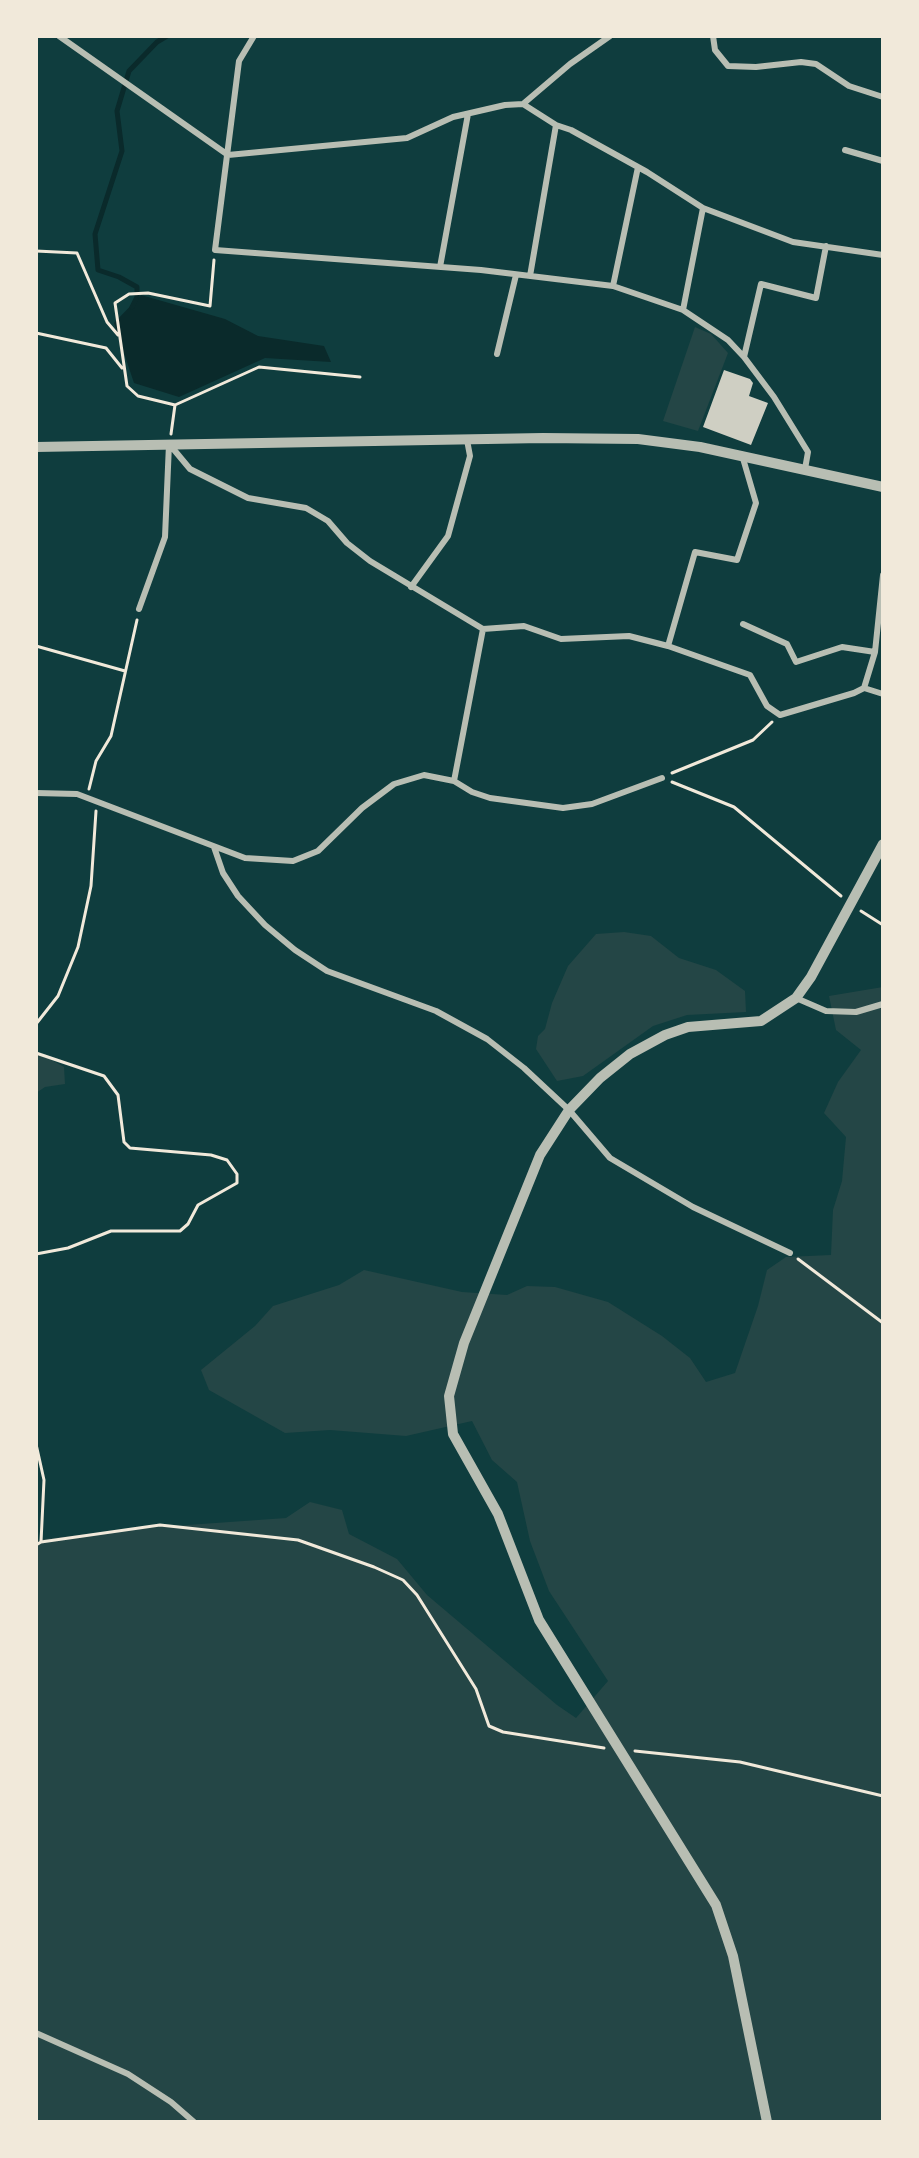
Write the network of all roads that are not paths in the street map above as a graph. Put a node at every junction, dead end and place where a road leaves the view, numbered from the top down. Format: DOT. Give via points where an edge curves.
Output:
graph roads {
  1 [pos="58,36"];
  2 [pos="254,36"];
  3 [pos="610,36"];
  4 [pos="712,36"];
  5 [pos="883,97"];
  6 [pos="523,104"];
  7 [pos="468,114"];
  8 [pos="556,125"];
  9 [pos="845,150"];
  10 [pos="228,155"];
  11 [pos="883,161"];
  12 [pos="638,167"];
  13 [pos="703,208"];
  14 [pos="826,246"];
  15 [pos="883,255"];
  16 [pos="440,267"];
  17 [pos="516,275"];
  18 [pos="530,276"];
  19 [pos="613,286"];
  20 [pos="682,310"];
  21 [pos="497,354"];
  22 [pos="744,357"];
  23 [pos="467,440"];
  24 [pos="169,444"];
  25 [pos="36,447"];
  26 [pos="742,455"];
  27 [pos="805,470"];
  28 [pos="883,487"];
  29 [pos="883,574"];
  30 [pos="411,587"];
  31 [pos="139,609"];
  32 [pos="743,624"];
  33 [pos="483,629"];
  34 [pos="668,646"];
  35 [pos="875,652"];
  36 [pos="864,688"];
  37 [pos="883,694"];
  38 [pos="662,778"];
  39 [pos="454,781"];
  40 [pos="36,793"];
  41 [pos="883,843"];
  42 [pos="214,847"];
  43 [pos="796,998"];
  44 [pos="883,1004"];
  45 [pos="569,1110"];
  46 [pos="790,1253"];
  47 [pos="36,2033"];
  48 [pos="194,2122"];
  49 [pos="767,2122"];
  1 -- 10 [label="street"];
  2 -- 10 [label="street" via="239,61"];
  3 -- 6 [label="street"];
  4 -- 5 [label="street" via="715,50 728,66 816,64 849,86"];
  6 -- 7 [label="street"];
  6 -- 8 [label="street"];
  7 -- 10 [label="street" via="407,138"];
  7 -- 16 [label="street"];
  8 -- 12 [label="street"];
  8 -- 18 [label="street"];
  9 -- 11 [label="street"];
  10 -- 16 [label="street" via="215,250"];
  12 -- 13 [label="street"];
  12 -- 19 [label="street"];
  13 -- 14 [label="street" via="793,242"];
  13 -- 20 [label="street"];
  14 -- 15 [label="street"];
  14 -- 22 [label="street" via="816,298 761,284"];
  16 -- 17 [label="street"];
  17 -- 18 [label="street"];
  17 -- 21 [label="street"];
  18 -- 19 [label="street"];
  19 -- 20 [label="street"];
  20 -- 22 [label="street" via="728,340"];
  22 -- 27 [label="street" via="808,452"];
  23 -- 24 [label="street"];
  23 -- 26 [label="street" via="638,439"];
  23 -- 30 [label="street" via="470,456 448,536"];
  24 -- 25 [label="street"];
  24 -- 30 [label="street" via="190,469 248,498 306,508 328,521 362,555"];
  24 -- 31 [label="street" via="165,537"];
  26 -- 27 [label="street"];
  26 -- 34 [label="street" via="756,503 737,560 696,552"];
  27 -- 28 [label="street"];
  29 -- 35 [label="street"];
  30 -- 33 [label="street"];
  32 -- 35 [label="street" via="787,644 796,662 843,647"];
  33 -- 34 [label="street" via="524,626 561,639 629,636"];
  33 -- 39 [label="street"];
  34 -- 36 [label="street" via="750,675 767,706 780,715"];
  35 -- 36 [label="street"];
  36 -- 37 [label="street"];
  38 -- 39 [label="street" via="592,804 563,808 490,798"];
  39 -- 42 [label="street" via="424,775 394,784 306,858 267,861"];
  40 -- 42 [label="street" via="77,794"];
  41 -- 43 [label="street"];
  42 -- 45 [label="street" via="223,873 238,896 295,950 327,971 436,1011 487,1039"];
  43 -- 44 [label="street" via="826,1011 856,1012"];
  43 -- 45 [label="street" via="761,1021 688,1027 665,1035 630,1054"];
  45 -- 46 [label="street" via="610,1158 693,1207"];
  45 -- 49 [label="street" via="540,1155 464,1343 449,1396 453,1434 498,1514 539,1620 716,1905 726,1930"];
  47 -- 48 [label="street" via="129,2074"];
}
